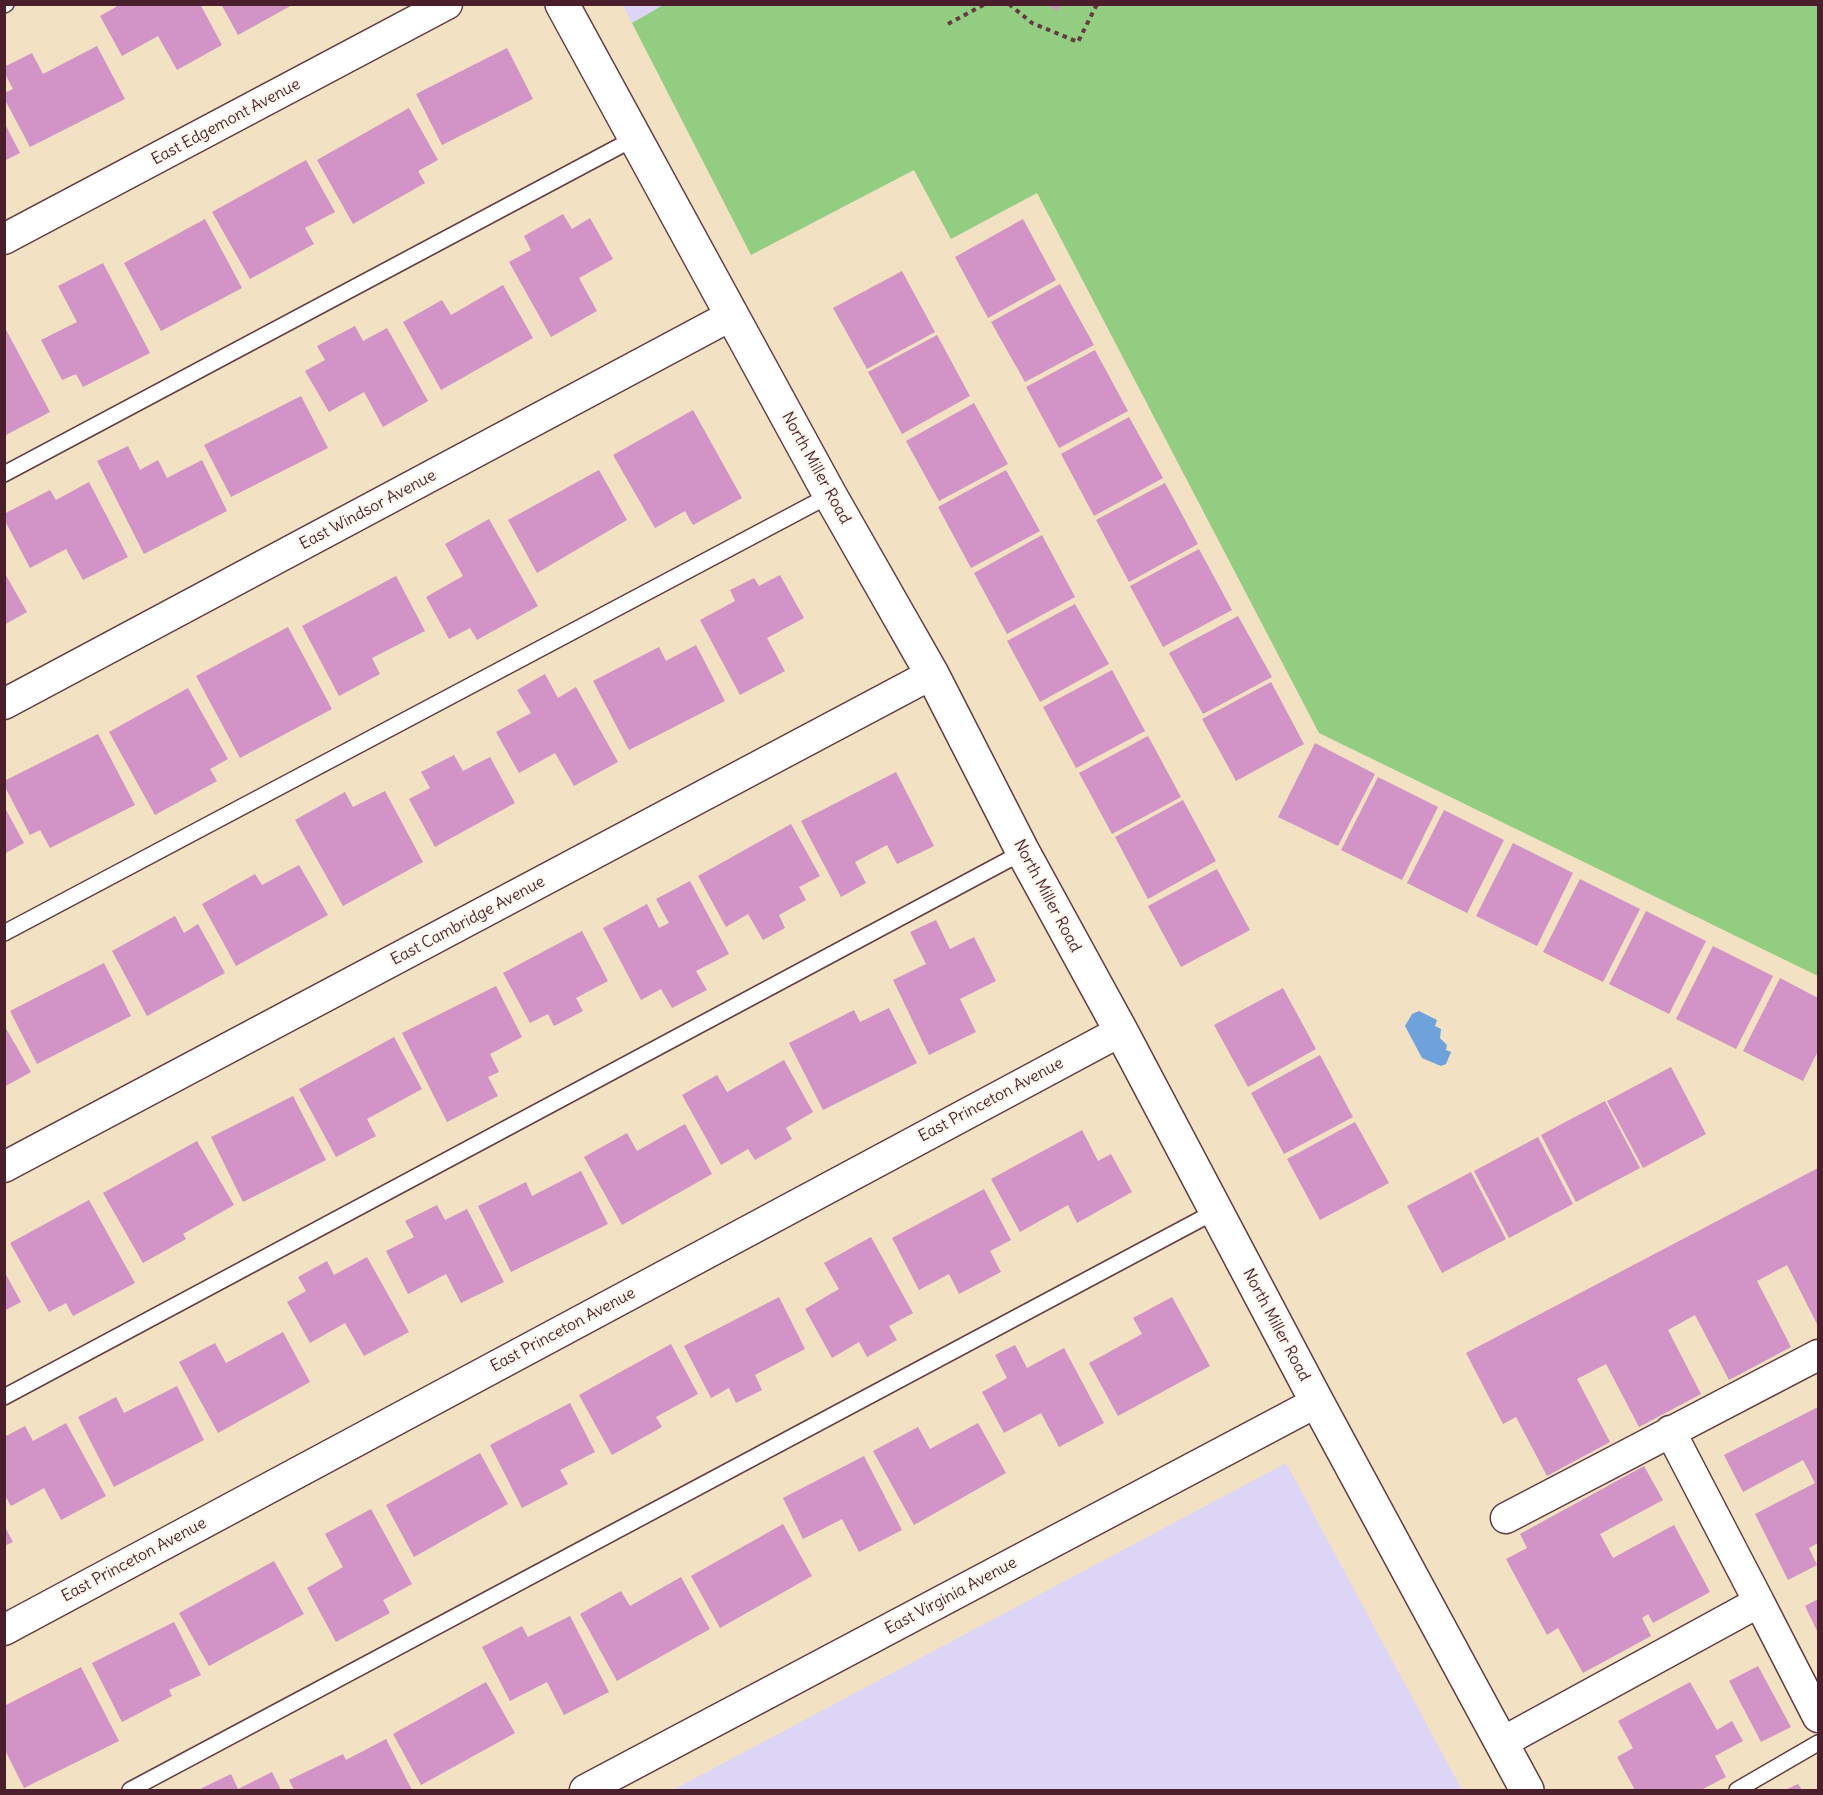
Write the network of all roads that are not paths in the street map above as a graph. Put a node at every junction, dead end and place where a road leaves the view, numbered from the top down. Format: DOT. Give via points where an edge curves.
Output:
graph roads {
  1 [pos="447,4"];
  2 [pos="561,4"];
  3 [pos="635,138"];
  4 [pos="4,239"];
  5 [pos="732,315"];
  6 [pos="4,474"];
  7 [pos="830,495"];
  8 [pos="932,674"];
  9 [pos="4,704"];
  10 [pos="1023,852"];
  11 [pos="4,933"];
  12 [pos="1121,1031"];
  13 [pos="4,1167"];
  14 [pos="1216,1211"];
  15 [pos="1818,1355"];
  16 [pos="4,1397"];
  17 [pos="1317,1402"];
  18 [pos="1670,1431"];
  19 [pos="1506,1518"];
  20 [pos="1759,1602"];
  21 [pos="4,1630"];
  22 [pos="1818,1717"];
  23 [pos="1501,1743"];
  24 [pos="1818,1743"];
  25 [pos="130,1791"];
  26 [pos="585,1791"];
  27 [pos="1527,1791"];
  28 [pos="1737,1791"];
  1 -- 4 [label="street, East Edgemont Avenue"];
  2 -- 3 [label="street, North Miller Road"];
  3 -- 5 [label="street, North Miller Road"];
  3 -- 6 [label="lane"];
  5 -- 7 [label="street, North Miller Road"];
  5 -- 9 [label="street, East Windsor Avenue"];
  7 -- 8 [label="street, North Miller Road"];
  7 -- 11 [label="lane"];
  8 -- 10 [label="street, North Miller Road"];
  8 -- 13 [label="street, East Cambridge Avenue"];
  10 -- 12 [label="street, North Miller Road"];
  10 -- 16 [label="lane"];
  12 -- 14 [label="street, North Miller Road"];
  12 -- 21 [label="street, East Princeton Avenue"];
  14 -- 17 [label="street, North Miller Road"];
  14 -- 25 [label="lane"];
  15 -- 18 [label="street"];
  17 -- 23 [label="street, North Miller Road"];
  17 -- 26 [label="street, East Virginia Avenue"];
  18 -- 19 [label="street"];
  18 -- 20 [label="street"];
  20 -- 22 [label="street"];
  20 -- 23 [label="street"];
  23 -- 27 [label="street, North Miller Road"];
  24 -- 28 [label="lane"];
}
